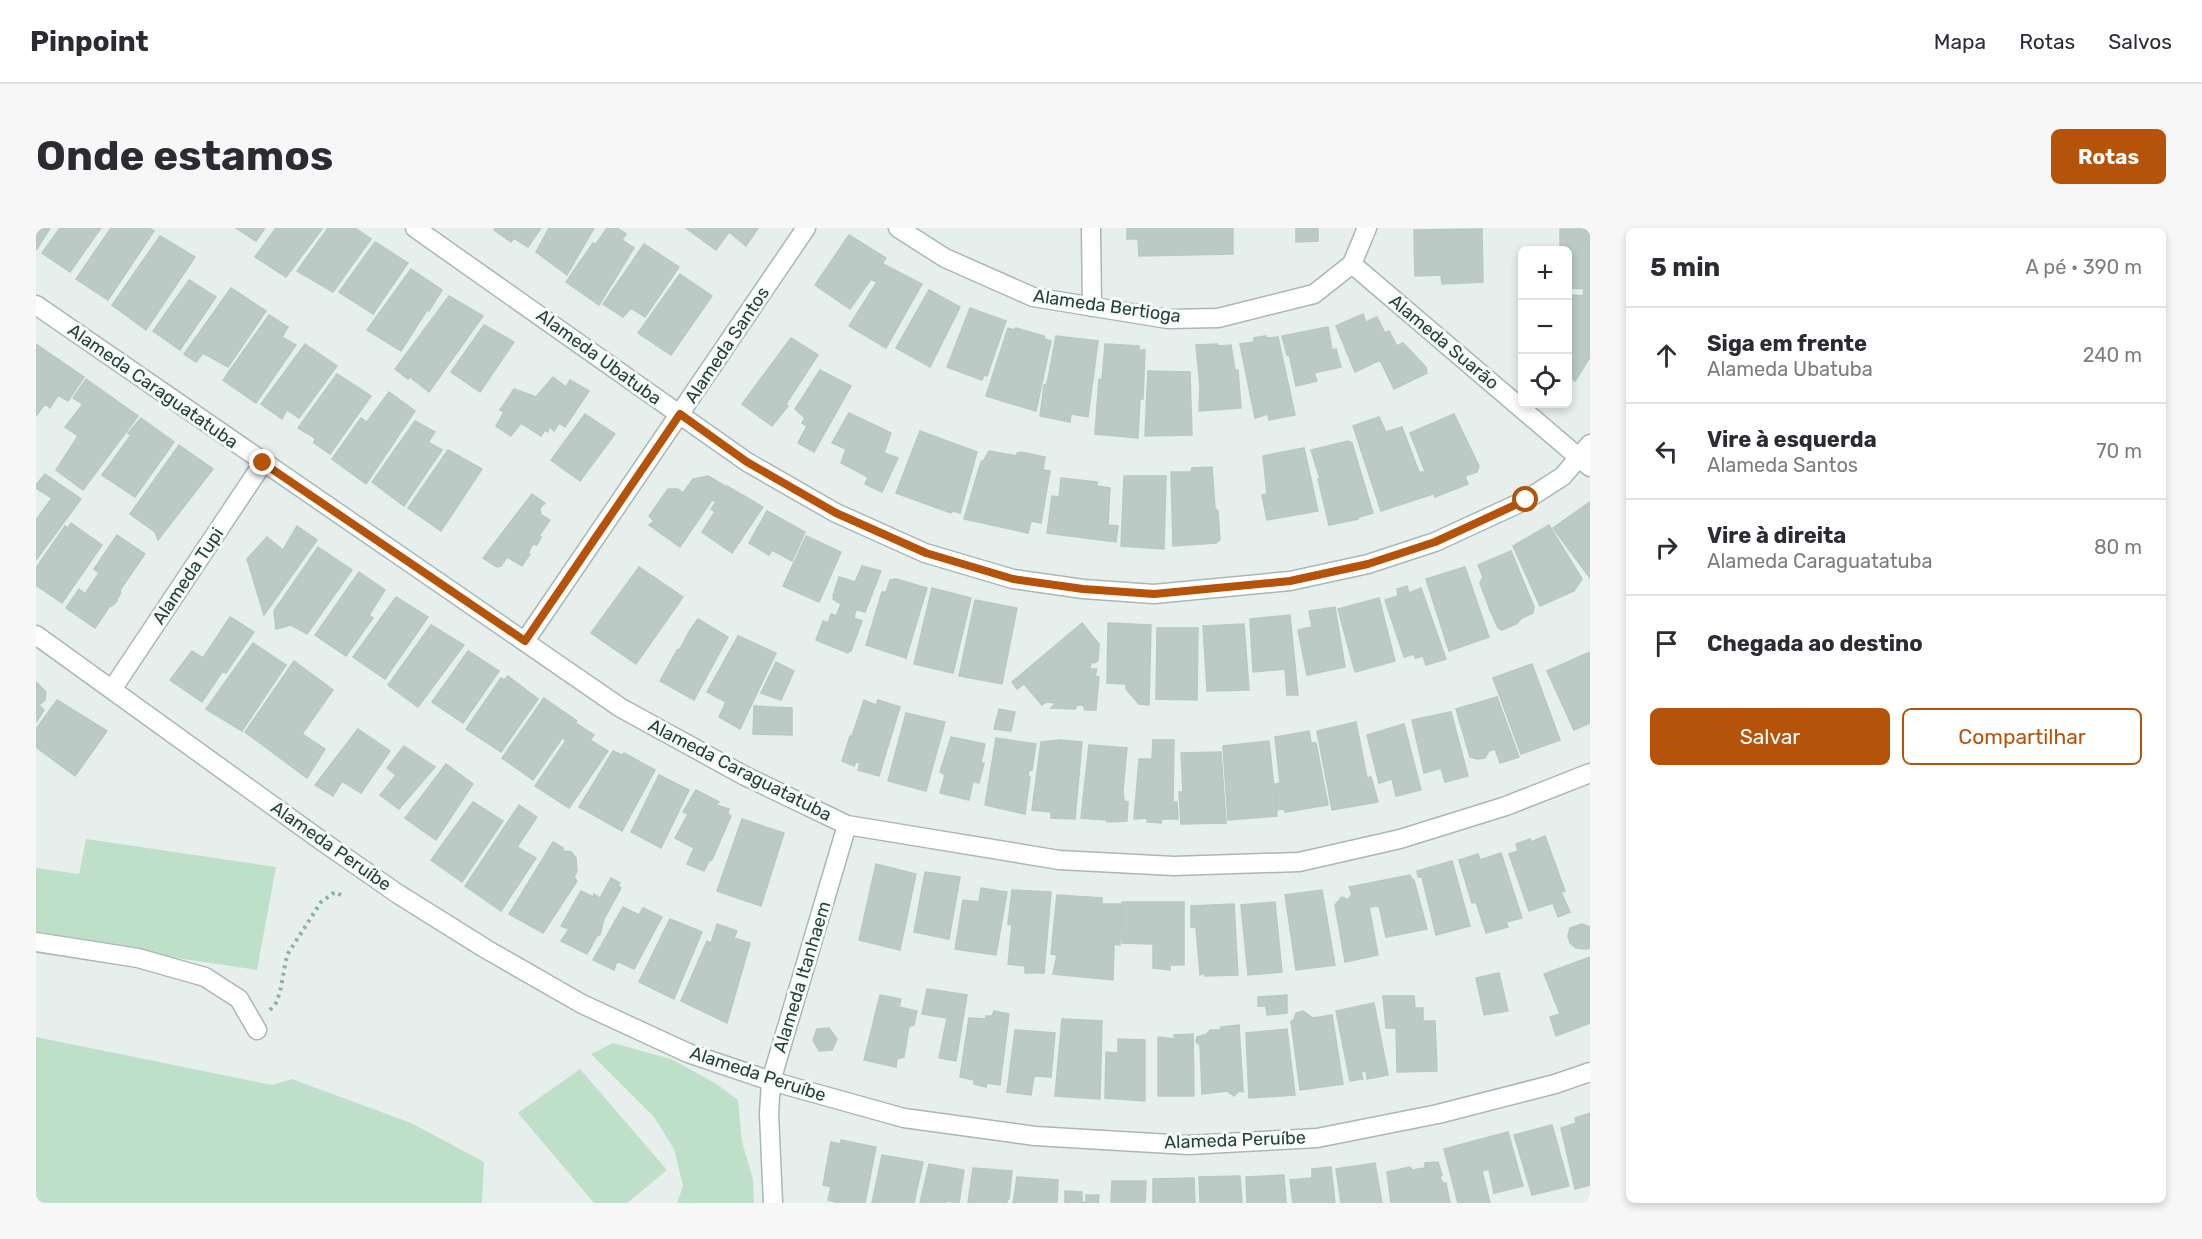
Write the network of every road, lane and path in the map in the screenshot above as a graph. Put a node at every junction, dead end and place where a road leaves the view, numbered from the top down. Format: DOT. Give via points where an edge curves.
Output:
graph roads {
  1 [pos="415,228"];
  2 [pos="807,228"];
  3 [pos="898,228"];
  4 [pos="1091,228"];
  5 [pos="1367,228"];
  6 [pos="1352,264"];
  7 [pos="36,305"];
  8 [pos="1092,307"];
  9 [pos="680,414"];
  10 [pos="1586,456"];
  11 [pos="263,463"];
  12 [pos="36,635"];
  13 [pos="525,641"];
  14 [pos="113,688"];
  15 [pos="1590,773"];
  16 [pos="847,825"];
  17 [pos="345,897"];
  18 [pos="36,942"];
  19 [pos="254,1025"];
  20 [pos="1590,1072"];
  21 [pos="771,1081"];
  22 [pos="773,1203"];
  1 -- 9 [label="street, Alameda Ubatuba"];
  2 -- 9 [label="street, Alameda Santos"];
  3 -- 8 [label="street, Alameda Bertioga" via="945,258 1033,297"];
  4 -- 8 [label="street"];
  5 -- 6 [label="street, Alameda Bertioga"];
  6 -- 8 [label="street, Alameda Bertioga" via="1314,294 1218,318 1168,319"];
  6 -- 10 [label="street, Alameda Suarão"];
  7 -- 11 [label="street, Alameda Caraguatatuba"];
  9 -- 10 [label="street, Alameda Ubatuba" via="747,462 836,513 926,553 1013,579 1154,594 1290,581 1368,564 1435,542 1526,500"];
  9 -- 13 [label="street, Alameda Santos"];
  11 -- 13 [label="street, Alameda Caraguatatuba"];
  11 -- 14 [label="street, Alameda Tupi"];
  12 -- 14 [label="street, Alameda Peruíbe"];
  13 -- 16 [label="street, Alameda Caraguatatuba" via="621,708 745,776"];
  14 -- 21 [label="street, Alameda Peruíbe" via="319,839 486,949 582,1004 688,1053"];
  15 -- 16 [label="street, Alameda Caraguatatuba" via="1506,806 1400,839 1299,862 1174,866 1059,861"];
  16 -- 21 [label="street, Alameda Itanhaem"];
  17 -- 19 [label="path" via="334,892 321,902 287,955 276,1003"];
  18 -- 19 [label="street" via="138,958 205,977 239,999"];
  20 -- 21 [label="street, Alameda Peruíbe" via="1438,1114 1317,1138 1188,1144 1035,1136 904,1118"];
  21 -- 22 [label="street, Alameda Itanhaem"];
}
